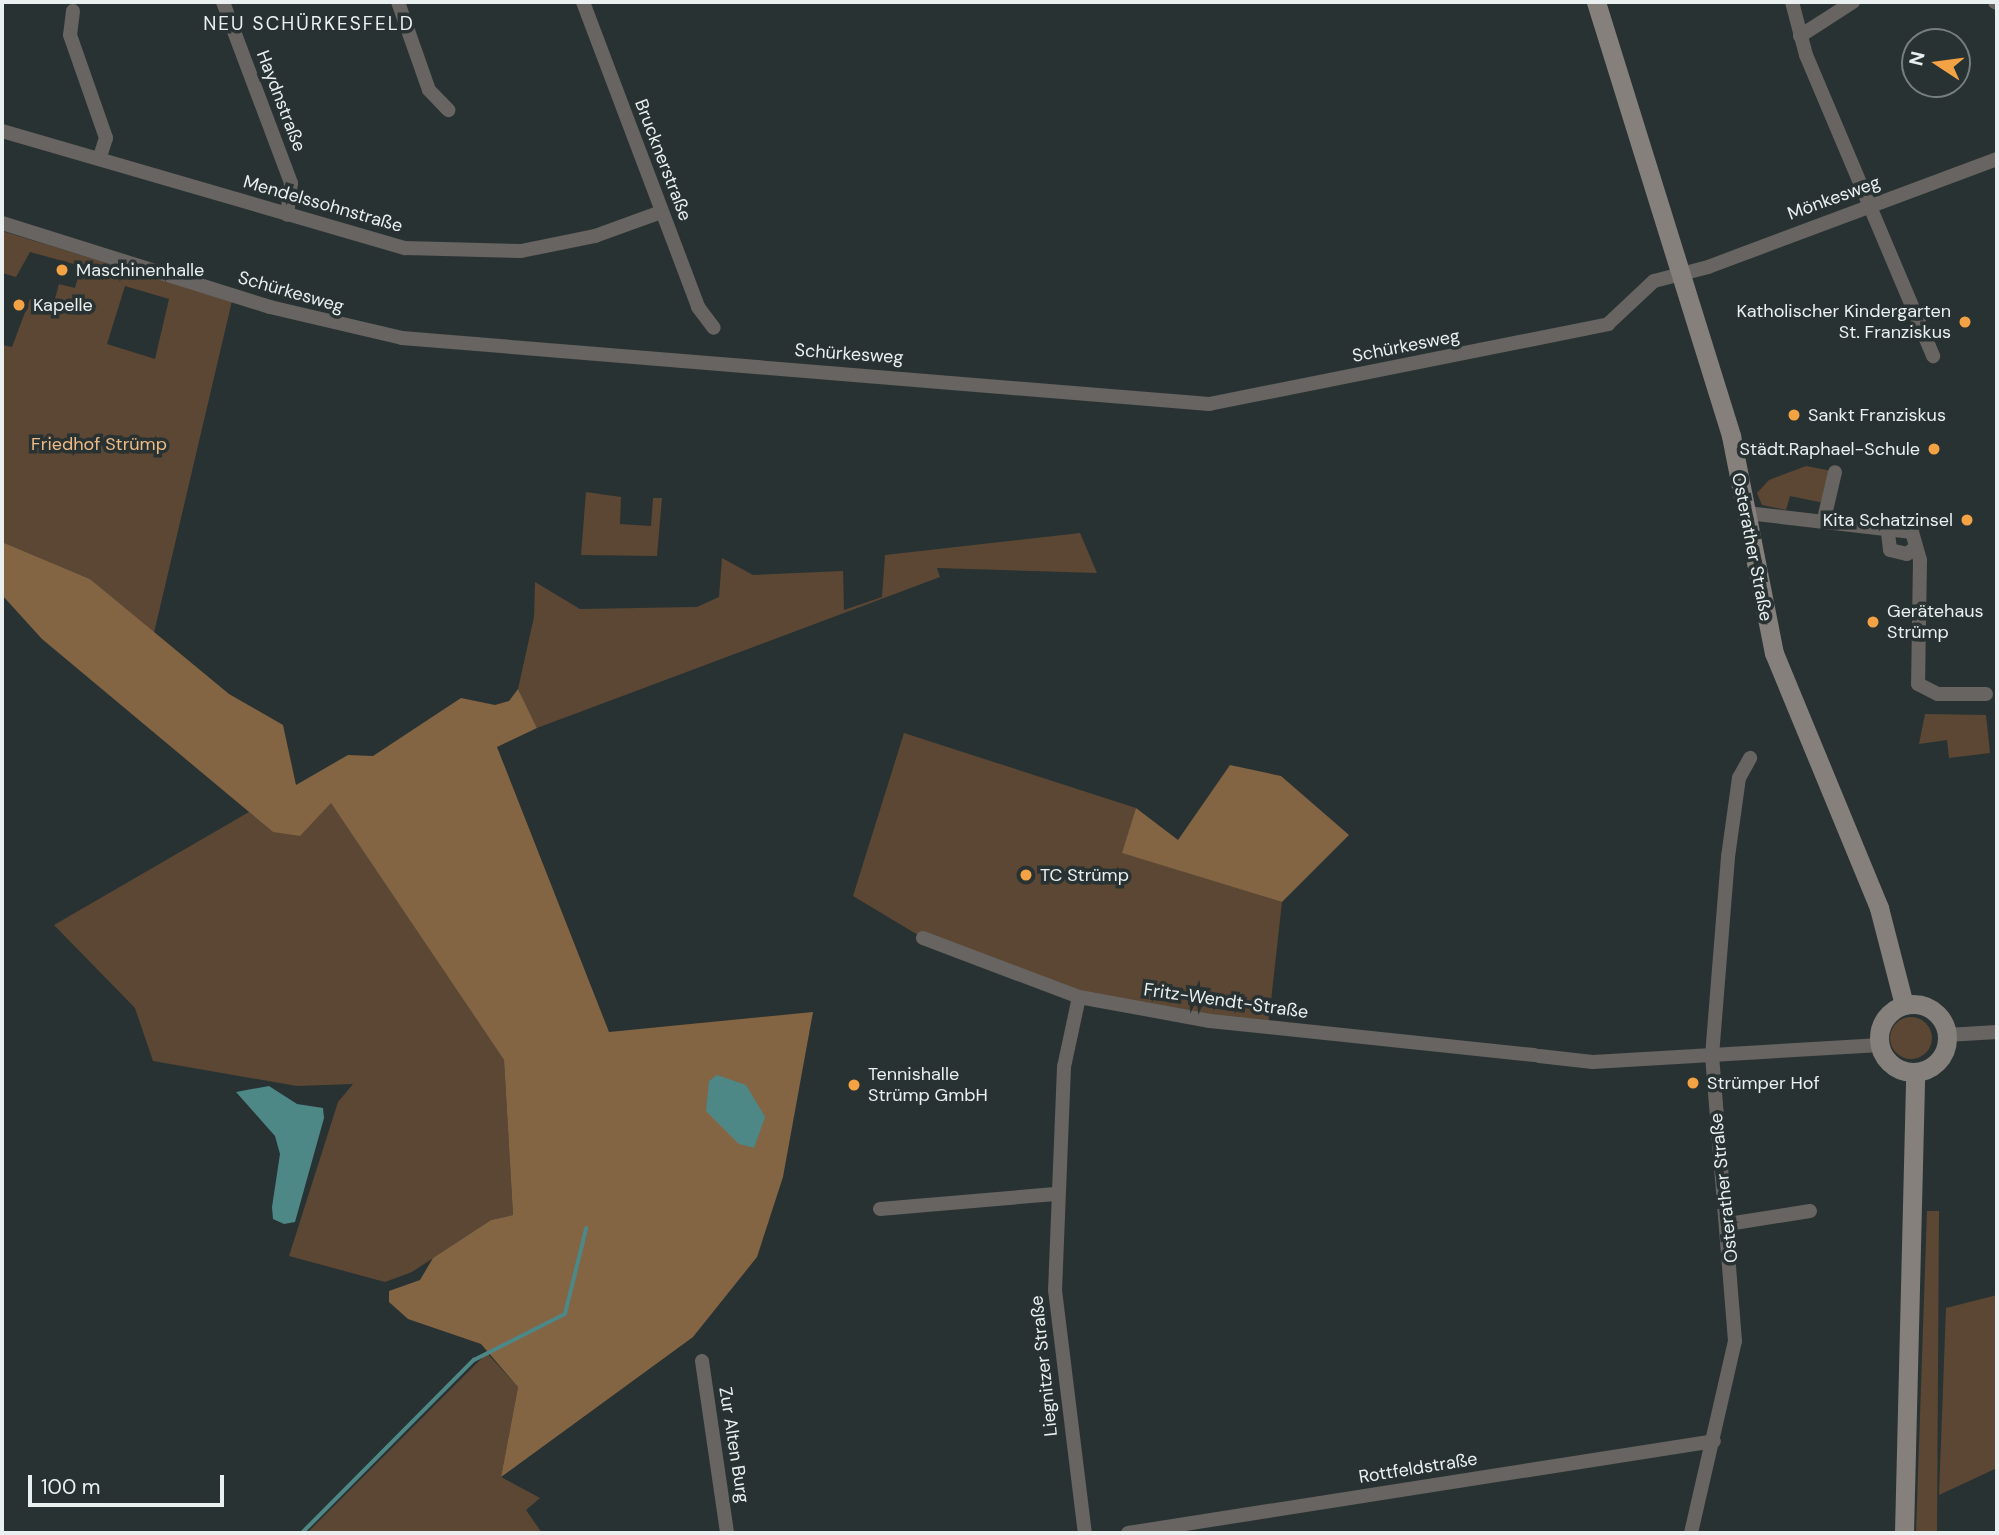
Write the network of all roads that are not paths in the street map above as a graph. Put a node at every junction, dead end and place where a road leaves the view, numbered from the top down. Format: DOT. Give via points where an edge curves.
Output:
graph roads {
  1 [pos="223,2"];
  2 [pos="398,2"];
  3 [pos="583,2"];
  4 [pos="1596,2"];
  5 [pos="1792,2"];
  6 [pos="1853,2"];
  7 [pos="73,11"];
  8 [pos="1800,36"];
  9 [pos="448,110"];
  10 [pos="2,131"];
  11 [pos="100,156"];
  12 [pos="1997,159"];
  13 [pos="1870,206"];
  14 [pos="662,212"];
  15 [pos="287,215"];
  16 [pos="2,223"];
  17 [pos="1684,272"];
  18 [pos="714,328"];
  19 [pos="1933,356"];
  20 [pos="1835,472"];
  21 [pos="1747,513"];
  22 [pos="1824,519"];
  23 [pos="1986,694"];
  24 [pos="1750,758"];
  25 [pos="923,938"];
  26 [pos="1079,998"];
  27 [pos="1905,1005"];
  28 [pos="1997,1032"];
  29 [pos="1947,1035"];
  30 [pos="1880,1045"];
  31 [pos="1712,1056"];
  32 [pos="1915,1081"];
  33 [pos="1055,1194"];
  34 [pos="880,1209"];
  35 [pos="1810,1211"];
  36 [pos="1728,1224"];
  37 [pos="702,1362"];
  38 [pos="1714,1441"];
  39 [pos="727,1533"];
  40 [pos="1085,1533"];
  41 [pos="1128,1533"];
  42 [pos="1691,1533"];
  43 [pos="1904,1533"];
  1 -- 15 [label="street, Haydnstraße" via="291,183"];
  2 -- 9 [label="street" via="429,90"];
  3 -- 14 [label="street, Brucknerstraße"];
  4 -- 17 [label="main road, Osterather Straße"];
  5 -- 8 [label="street"];
  6 -- 8 [label="street"];
  7 -- 11 [label="street" via="70,35 106,138"];
  8 -- 13 [label="street"];
  10 -- 11 [label="street, Mendelssohnstraße"];
  11 -- 15 [label="street, Mendelssohnstraße"];
  12 -- 13 [label="street, Mönkesweg"];
  13 -- 17 [label="street, Mönkesweg"];
  13 -- 19 [label="street"];
  14 -- 15 [label="street, Mendelssohnstraße" via="595,236 521,251 471,253 374,243"];
  14 -- 18 [label="street, Brucknerstraße" via="698,307"];
  16 -- 17 [label="street, Schürkesweg" via="270,307 402,338 1209,404 1608,324 1654,281"];
  17 -- 21 [label="main road, Osterather Straße"];
  20 -- 22 [label="street"];
  21 -- 22 [label="street"];
  21 -- 27 [label="main road, Osterather Straße" via="1769,636 1787,697 1880,908"];
  22 -- 23 [label="street" via="1888,533 1890,550 1907,554 1916,547 1918,684 1938,694"];
  24 -- 31 [label="street, Osterather Straße" via="1739,778 1728,858"];
  25 -- 26 [label="street, Fritz-Wendt-Straße"];
  26 -- 31 [label="street, Fritz-Wendt-Straße" via="1193,1018 1593,1062"];
  26 -- 33 [label="street, Liegnitzer Straße" via="1064,1067"];
  27 -- 29 [label="main road" via="1936,1012"];
  27 -- 30 [label="main road" via="1882,1025"];
  28 -- 29 [label="street"];
  29 -- 32 [label="main road" via="1935,1064"];
  30 -- 31 [label="street, Fritz-Wendt-Straße"];
  30 -- 32 [label="main road" via="1893,1065"];
  31 -- 36 [label="street, Osterather Straße"];
  32 -- 43 [label="main road"];
  33 -- 34 [label="street"];
  33 -- 40 [label="street, Liegnitzer Straße" via="1056,1323"];
  35 -- 36 [label="street"];
  36 -- 38 [label="street, Osterather Straße" via="1735,1341"];
  37 -- 39 [label="street, Zur Alten Burg"];
  38 -- 41 [label="street, Rottfeldstraße"];
  38 -- 42 [label="street, Osterather Straße"];
}
